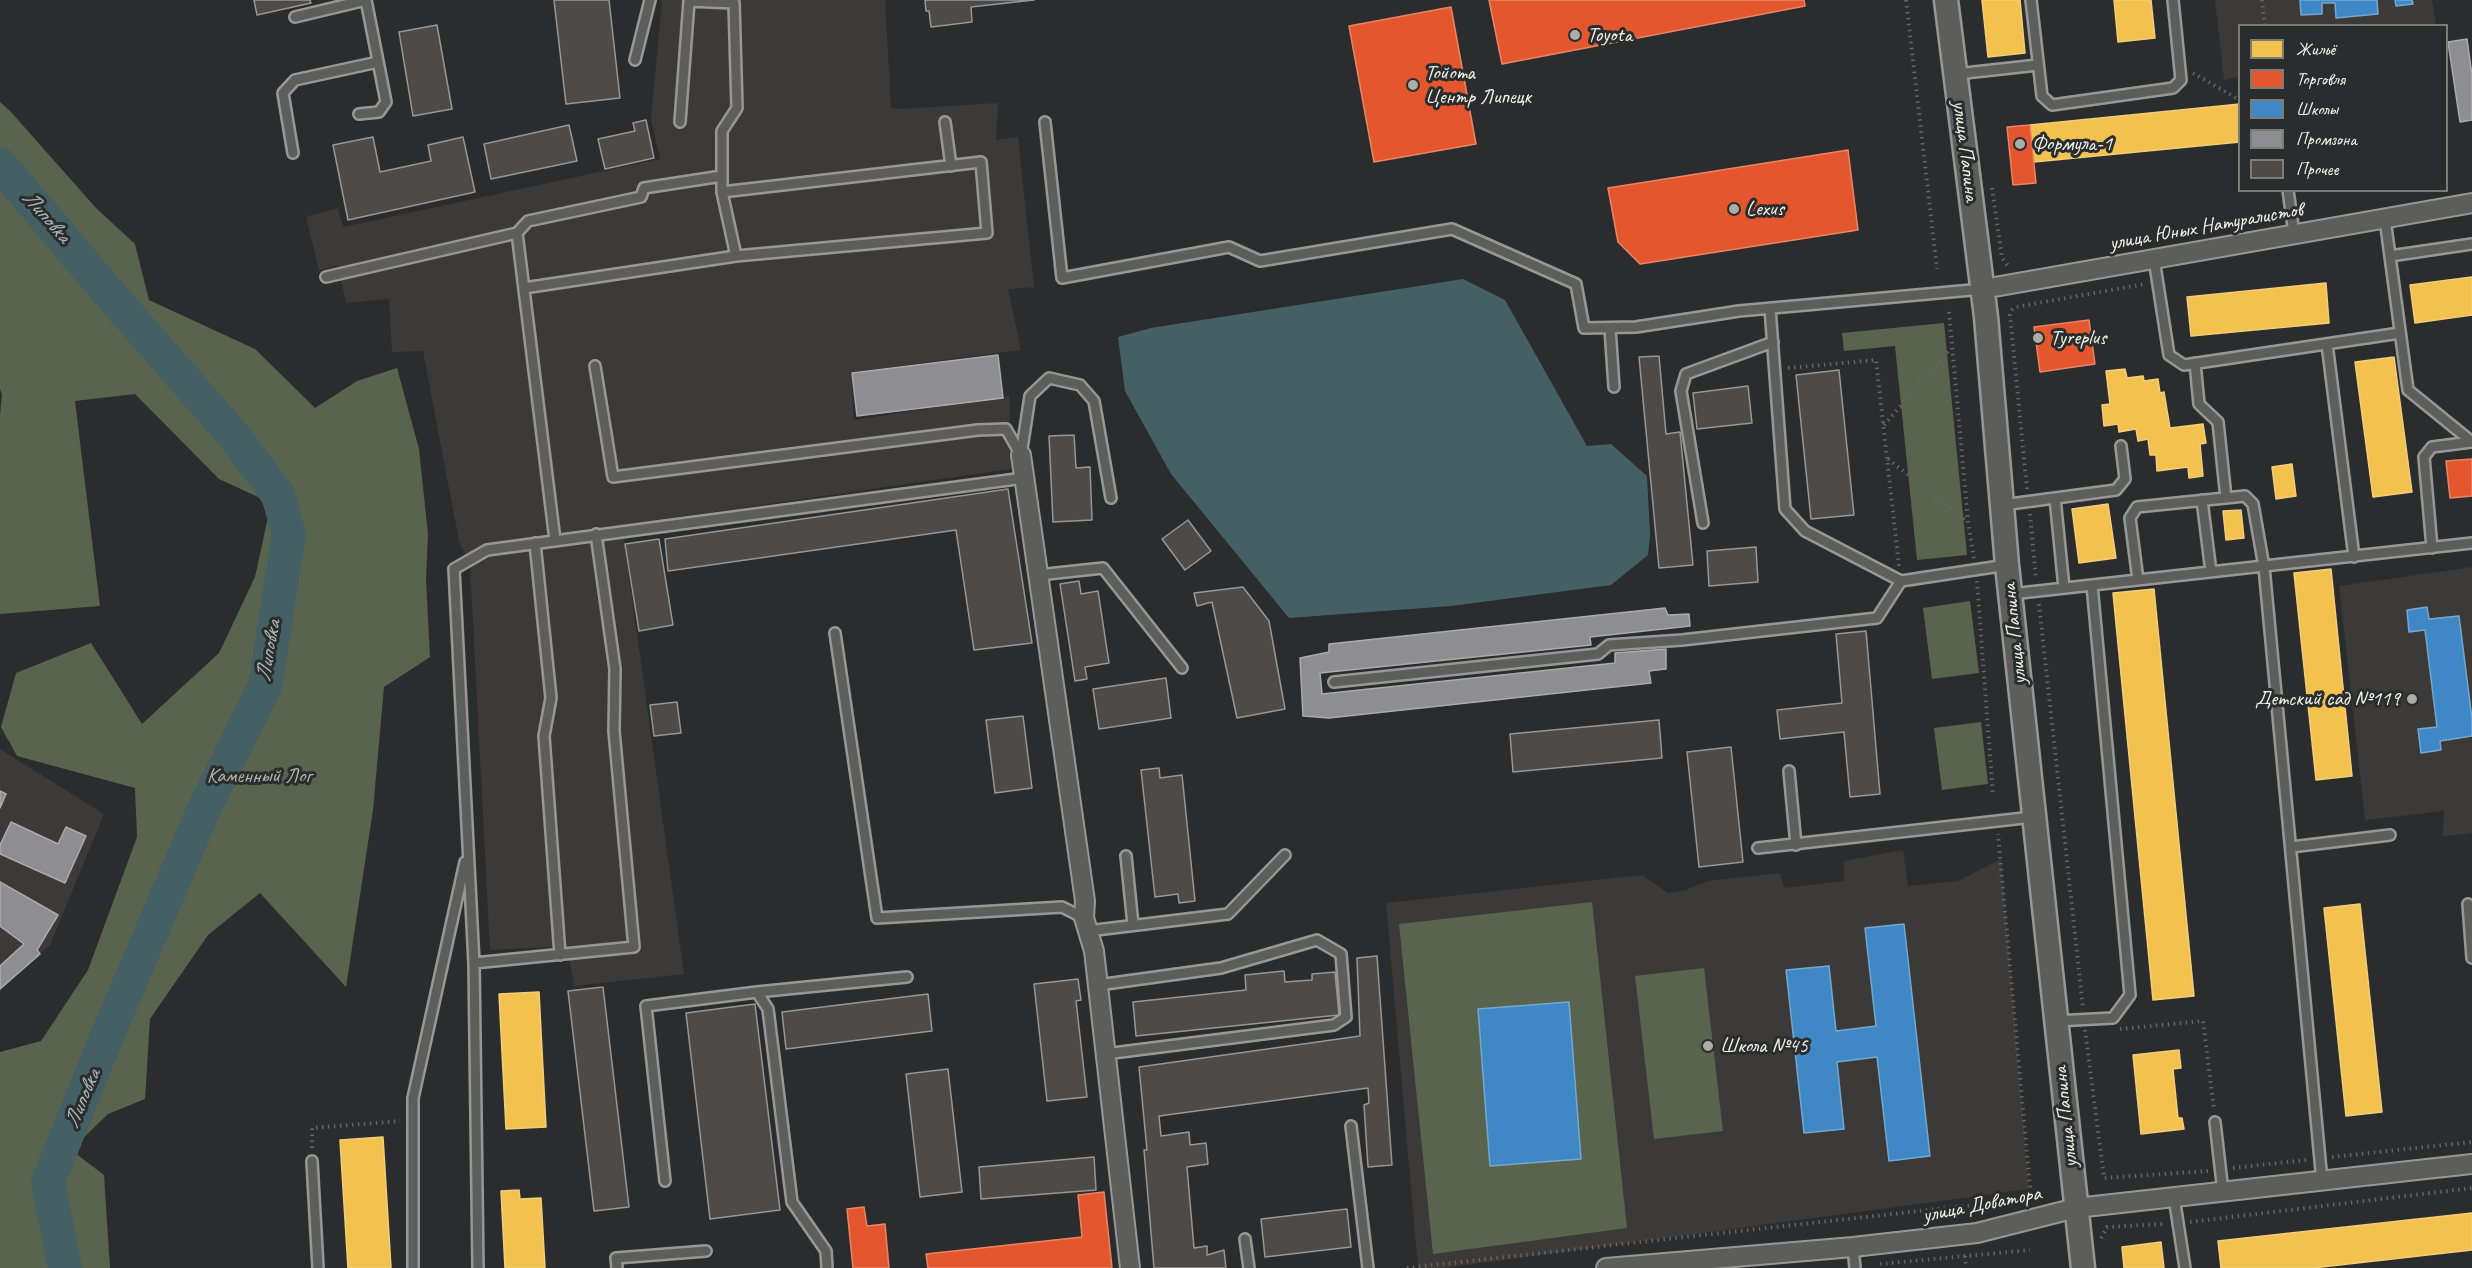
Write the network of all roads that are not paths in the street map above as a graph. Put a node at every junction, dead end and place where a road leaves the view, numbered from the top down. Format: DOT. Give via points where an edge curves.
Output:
graph roads {
  1 [pos="366,0"];
  2 [pos="650,0"];
  3 [pos="1946,0"];
  4 [pos="2031,0"];
  5 [pos="2173,0"];
  6 [pos="295,17"];
  7 [pos="635,60"];
  8 [pos="378,62"];
  9 [pos="2038,65"];
  10 [pos="1956,74"];
  11 [pos="359,114"];
  12 [pos="680,122"];
  13 [pos="945,122"];
  14 [pos="1046,122"];
  15 [pos="292,153"];
  16 [pos="951,166"];
  17 [pos="722,176"];
  18 [pos="722,192"];
  19 [pos="2288,192"];
  20 [pos="2472,203"];
  21 [pos="2385,219"];
  22 [pos="517,233"];
  23 [pos="2294,234"];
  24 [pos="2472,244"];
  25 [pos="736,256"];
  26 [pos="2390,256"];
  27 [pos="2154,259"];
  28 [pos="326,277"];
  29 [pos="525,288"];
  30 [pos="1983,289"];
  31 [pos="1770,308"];
  32 [pos="1610,328"];
  33 [pos="2400,333"];
  34 [pos="1773,342"];
  35 [pos="2327,344"];
  36 [pos="2195,363"];
  37 [pos="595,366"];
  38 [pos="1614,387"];
  39 [pos="2472,442"];
  40 [pos="2121,446"];
  41 [pos="1021,455"];
  42 [pos="1024,478"];
  43 [pos="1111,498"];
  44 [pos="2055,498"];
  45 [pos="2226,498"];
  46 [pos="2202,500"];
  47 [pos="2002,505"];
  48 [pos="1703,523"];
  49 [pos="596,534"];
  50 [pos="555,540"];
  51 [pos="535,543"];
  52 [pos="2472,543"];
  53 [pos="2432,548"];
  54 [pos="2354,557"];
  55 [pos="2007,565"];
  56 [pos="2264,567"];
  57 [pos="2211,572"];
  58 [pos="1038,575"];
  59 [pos="2138,580"];
  60 [pos="1901,581"];
  61 [pos="2092,585"];
  62 [pos="2064,588"];
  63 [pos="2011,594"];
  64 [pos="835,633"];
  65 [pos="1182,668"];
  66 [pos="1334,682"];
  67 [pos="1789,771"];
  68 [pos="2034,816"];
  69 [pos="2390,835"];
  70 [pos="1796,845"];
  71 [pos="2291,847"];
  72 [pos="1758,848"];
  73 [pos="468,849"];
  74 [pos="1285,855"];
  75 [pos="1126,856"];
  76 [pos="2468,904"];
  77 [pos="1086,924"];
  78 [pos="1133,926"];
  79 [pos="560,955"];
  80 [pos="2472,958"];
  81 [pos="474,963"];
  82 [pos="908,977"];
  83 [pos="1098,984"];
  84 [pos="757,992"];
  85 [pos="2056,1021"];
  86 [pos="1106,1054"];
  87 [pos="2215,1122"];
  88 [pos="1351,1126"];
  89 [pos="312,1161"];
  90 [pos="2472,1164"];
  91 [pos="665,1181"];
  92 [pos="2322,1181"];
  93 [pos="2223,1192"];
  94 [pos="2174,1197"];
  95 [pos="2076,1208"];
  96 [pos="1245,1239"];
  97 [pos="1853,1247"];
  98 [pos="706,1251"];
  99 [pos="1855,1267"];
  100 [pos="318,1268"];
  101 [pos="413,1268"];
  102 [pos="477,1268"];
  103 [pos="617,1268"];
  104 [pos="827,1268"];
  105 [pos="1130,1268"];
  106 [pos="1249,1268"];
  107 [pos="1368,1268"];
  108 [pos="1606,1268"];
  109 [pos="2083,1268"];
  110 [pos="2185,1268"];
  1 -- 6 [label="lane"];
  1 -- 8 [label="lane"];
  2 -- 7 [label="lane"];
  3 -- 10 [label="street, улица Папина"];
  4 -- 9 [label="lane"];
  5 -- 9 [label="lane" via="2181,80 2173,88 2052,105 2042,96"];
  8 -- 11 [label="lane" via="386,102 379,112"];
  8 -- 15 [label="lane" via="295,80 283,93"];
  9 -- 10 [label="lane"];
  10 -- 30 [label="street, улица Папина"];
  12 -- 17 [label="lane" via="688,1 734,3 738,108 722,131"];
  13 -- 16 [label="lane"];
  14 -- 32 [label="lane" via="1062,278 1229,248 1260,261 1452,229 1576,284 1584,328"];
  16 -- 18 [label="lane"];
  16 -- 25 [label="lane" via="981,162 987,233"];
  17 -- 18 [label="lane"];
  17 -- 22 [label="lane" via="644,188 641,197 528,221"];
  18 -- 25 [label="lane"];
  19 -- 23 [label="lane"];
  20 -- 21 [label="street, улица Юных Натуралистов"];
  21 -- 23 [label="street, улица Юных Натуралистов"];
  21 -- 26 [label="lane"];
  22 -- 28 [label="lane"];
  22 -- 29 [label="lane"];
  23 -- 27 [label="street, улица Юных Натуралистов"];
  24 -- 26 [label="lane"];
  25 -- 29 [label="lane"];
  26 -- 33 [label="lane"];
  27 -- 30 [label="street, улица Юных Натуралистов"];
  27 -- 36 [label="lane" via="2169,355 2184,365"];
  29 -- 50 [label="lane"];
  30 -- 31 [label="lane"];
  30 -- 47 [label="street, улица Папина"];
  31 -- 32 [label="lane"];
  31 -- 34 [label="lane"];
  32 -- 38 [label="lane"];
  33 -- 35 [label="lane"];
  33 -- 39 [label="lane" via="2408,390"];
  34 -- 48 [label="lane" via="1686,374 1681,391"];
  34 -- 60 [label="lane" via="1785,508 1805,531"];
  35 -- 36 [label="lane"];
  35 -- 54 [label="lane"];
  36 -- 45 [label="lane" via="2199,404 2218,422"];
  37 -- 41 [label="lane" via="613,477 978,430 1006,429"];
  39 -- 53 [label="lane" via="2432,447 2424,457"];
  40 -- 44 [label="lane" via="2125,479 2116,490"];
  41 -- 42 [label="street"];
  41 -- 43 [label="lane" via="1030,396 1049,378 1080,385 1094,401"];
  42 -- 49 [label="lane"];
  42 -- 58 [label="street"];
  44 -- 47 [label="lane"];
  44 -- 62 [label="lane"];
  45 -- 46 [label="lane"];
  45 -- 56 [label="lane" via="2246,496 2253,504"];
  46 -- 57 [label="lane"];
  46 -- 59 [label="lane" via="2137,507 2130,518"];
  47 -- 55 [label="street, улица Папина"];
  49 -- 50 [label="lane"];
  49 -- 79 [label="lane" via="615,669 614,731 634,947"];
  50 -- 51 [label="lane"];
  51 -- 73 [label="lane" via="487,550 454,569"];
  51 -- 79 [label="lane" via="551,699 544,736"];
  52 -- 53 [label="lane"];
  53 -- 54 [label="lane"];
  54 -- 56 [label="lane"];
  55 -- 60 [label="lane"];
  55 -- 63 [label="street, улица Папина"];
  56 -- 57 [label="lane"];
  56 -- 71 [label="lane"];
  57 -- 59 [label="lane"];
  58 -- 65 [label="lane" via="1102,568"];
  58 -- 77 [label="street"];
  59 -- 61 [label="lane"];
  60 -- 66 [label="lane" via="1877,618 1609,645 1599,654"];
  61 -- 62 [label="lane"];
  61 -- 85 [label="lane" via="2130,995 2113,1018"];
  62 -- 63 [label="lane"];
  63 -- 68 [label="street, улица Папина"];
  64 -- 77 [label="lane" via="877,918 1062,907"];
  67 -- 70 [label="lane"];
  68 -- 70 [label="lane"];
  68 -- 85 [label="street, улица Папина"];
  69 -- 71 [label="lane"];
  70 -- 72 [label="lane"];
  71 -- 92 [label="lane"];
  73 -- 81 [label="lane"];
  73 -- 101 [label="lane" via="413,1098"];
  74 -- 78 [label="lane" via="1228,914"];
  75 -- 78 [label="lane"];
  76 -- 80 [label="lane"];
  77 -- 78 [label="lane"];
  77 -- 83 [label="street"];
  79 -- 81 [label="lane"];
  81 -- 102 [label="lane"];
  82 -- 84 [label="lane"];
  83 -- 86 [label="street"];
  83 -- 86 [label="lane" via="1221,968 1317,940 1341,954 1346,1017 1335,1025"];
  84 -- 91 [label="lane" via="646,1006"];
  84 -- 104 [label="lane" via="768,1009 792,1202 826,1251"];
  85 -- 95 [label="street, улица Папина"];
  86 -- 105 [label="street"];
  87 -- 93 [label="lane"];
  88 -- 107 [label="lane"];
  89 -- 100 [label="lane"];
  90 -- 92 [label="street, улица Доватора"];
  92 -- 93 [label="street, улица Доватора"];
  93 -- 94 [label="street, улица Доватора"];
  94 -- 95 [label="street, улица Доватора"];
  94 -- 110 [label="lane"];
  95 -- 97 [label="street, улица Доватора" via="1977,1233"];
  95 -- 109 [label="street, улица Папина"];
  96 -- 106 [label="lane"];
  97 -- 99 [label="lane"];
  97 -- 108 [label="street, улица Доватора"];
  98 -- 103 [label="lane" via="616,1258"];
}
